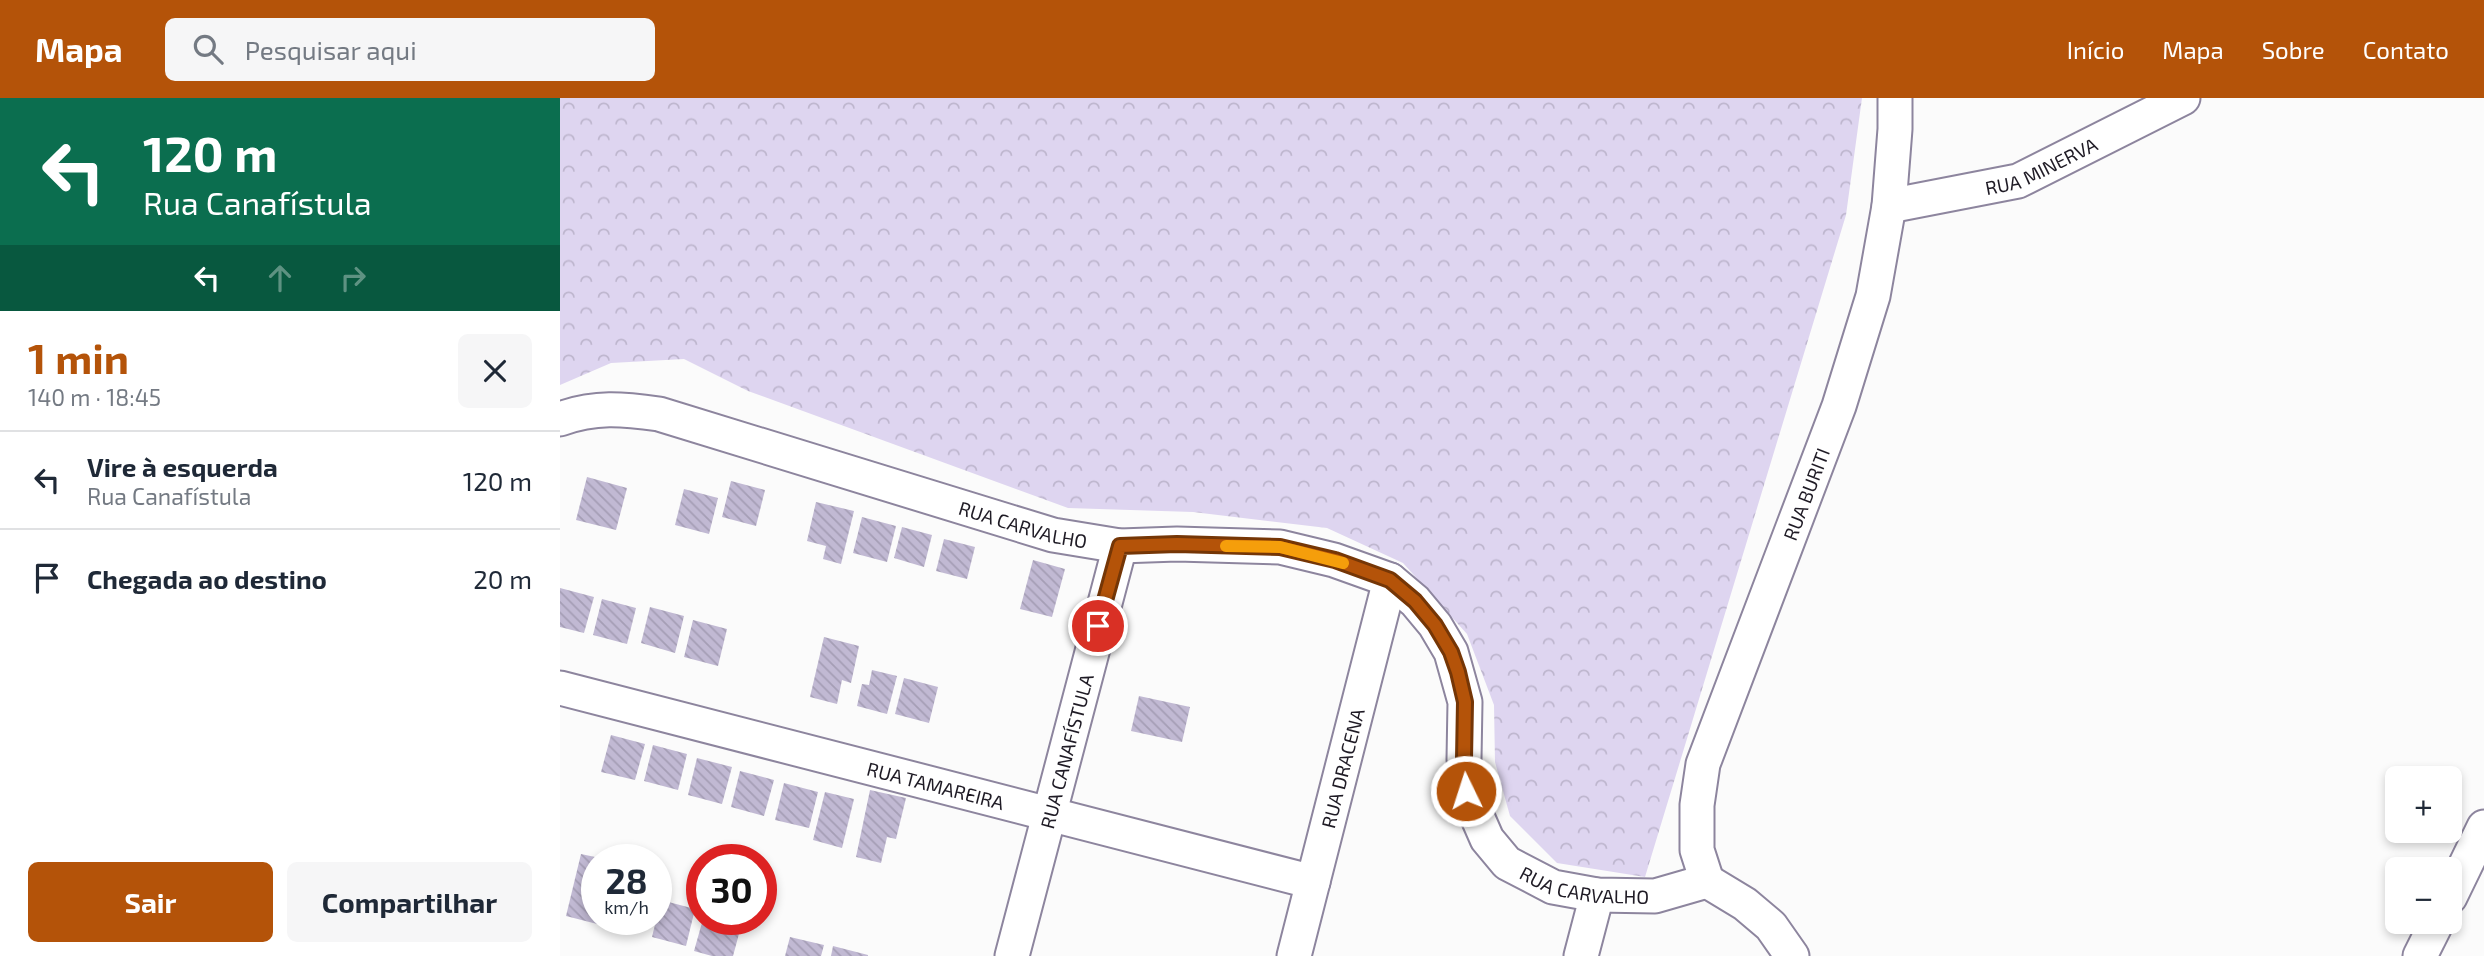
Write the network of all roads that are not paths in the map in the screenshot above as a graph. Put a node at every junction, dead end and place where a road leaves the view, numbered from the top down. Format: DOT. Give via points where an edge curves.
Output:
graph roads {
  1 [pos="1895,98"];
  2 [pos="2183,98"];
  3 [pos="1889,206"];
  4 [pos="560,419"];
  5 [pos="1120,546"];
  6 [pos="1390,580"];
  7 [pos="560,688"];
  8 [pos="1049,814"];
  9 [pos="2484,827"];
  10 [pos="1707,881"];
  11 [pos="1313,882"];
  12 [pos="2464,888"];
  13 [pos="1597,895"];
  14 [pos="2431,934"];
  15 [pos="1012,956"];
  16 [pos="1294,956"];
  17 [pos="1581,956"];
  18 [pos="1792,956"];
  19 [pos="2420,956"];
  1 -- 3 [label="street, RUA BURITI"];
  2 -- 3 [label="street, RUA MINERVA" via="2018,181"];
  3 -- 10 [label="street, RUA BURITI" via="1873,296 1839,406 1703,764 1697,850"];
  4 -- 5 [label="street, RUA CARVALHO" via="589,410 659,414 1053,535"];
  5 -- 6 [label="street, RUA CARVALHO" via="1280,547"];
  5 -- 8 [label="street, RUA CANAFÍSTULA"];
  6 -- 11 [label="street, RUA DRACENA"];
  6 -- 13 [label="street, RUA CARVALHO" via="1415,601 1451,652 1465,702 1466,791 1488,839 1507,863 1529,875 1553,887"];
  7 -- 8 [label="street, RUA TAMAREIRA"];
  8 -- 11 [label="street, RUA TAMAREIRA"];
  8 -- 15 [label="street, RUA CANAFÍSTULA"];
  9 -- 12 [label="street"];
  10 -- 13 [label="street, RUA CARVALHO" via="1655,896"];
  10 -- 18 [label="street" via="1772,926"];
  11 -- 16 [label="street, RUA DRACENA"];
  13 -- 17 [label="street"];
  14 -- 19 [label="street"];
}
